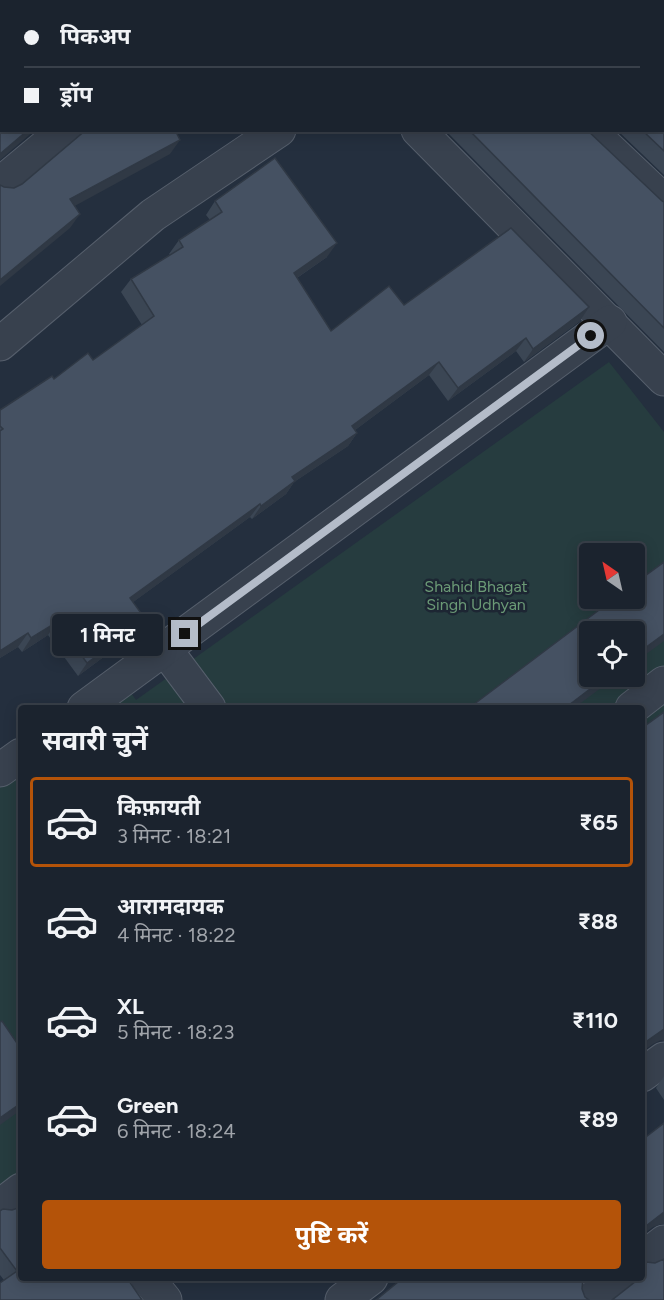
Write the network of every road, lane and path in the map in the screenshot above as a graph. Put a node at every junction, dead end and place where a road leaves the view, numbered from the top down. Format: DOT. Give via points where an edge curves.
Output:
graph roads {
  1 [pos="63,132"];
  2 [pos="276,132"];
  3 [pos="420,132"];
  4 [pos="591,132"];
  5 [pos="0,184"];
  6 [pos="664,201"];
  7 [pos="610,322"];
  8 [pos="0,344"];
  9 [pos="664,379"];
  10 [pos="165,649"];
  11 [pos="664,683"];
  12 [pos="88,705"];
  13 [pos="207,705"];
  14 [pos="636,705"];
  15 [pos="18,757"];
  16 [pos="0,770"];
  17 [pos="664,1059"];
  18 [pos="645,1073"];
  19 [pos="18,1192"];
  20 [pos="0,1206"];
  21 [pos="664,1242"];
  22 [pos="645,1257"];
  23 [pos="149,1281"];
  24 [pos="367,1281"];
  25 [pos="614,1281"];
  26 [pos="165,1300"];
  27 [pos="342,1300"];
  28 [pos="590,1300"];
  1 -- 5 [label="street"];
  2 -- 8 [label="street" via="153,216"];
  3 -- 7 [label="street"];
  4 -- 6 [label="street"];
  7 -- 9 [label="street"];
  7 -- 10 [label="street"];
  10 -- 12 [label="street"];
  10 -- 13 [label="street"];
  11 -- 14 [label="street"];
  15 -- 16 [label="street"];
  17 -- 18 [label="street"];
  19 -- 20 [label="street"];
  21 -- 22 [label="street"];
  23 -- 26 [label="street"];
  24 -- 27 [label="street"];
  25 -- 28 [label="street"];
}
